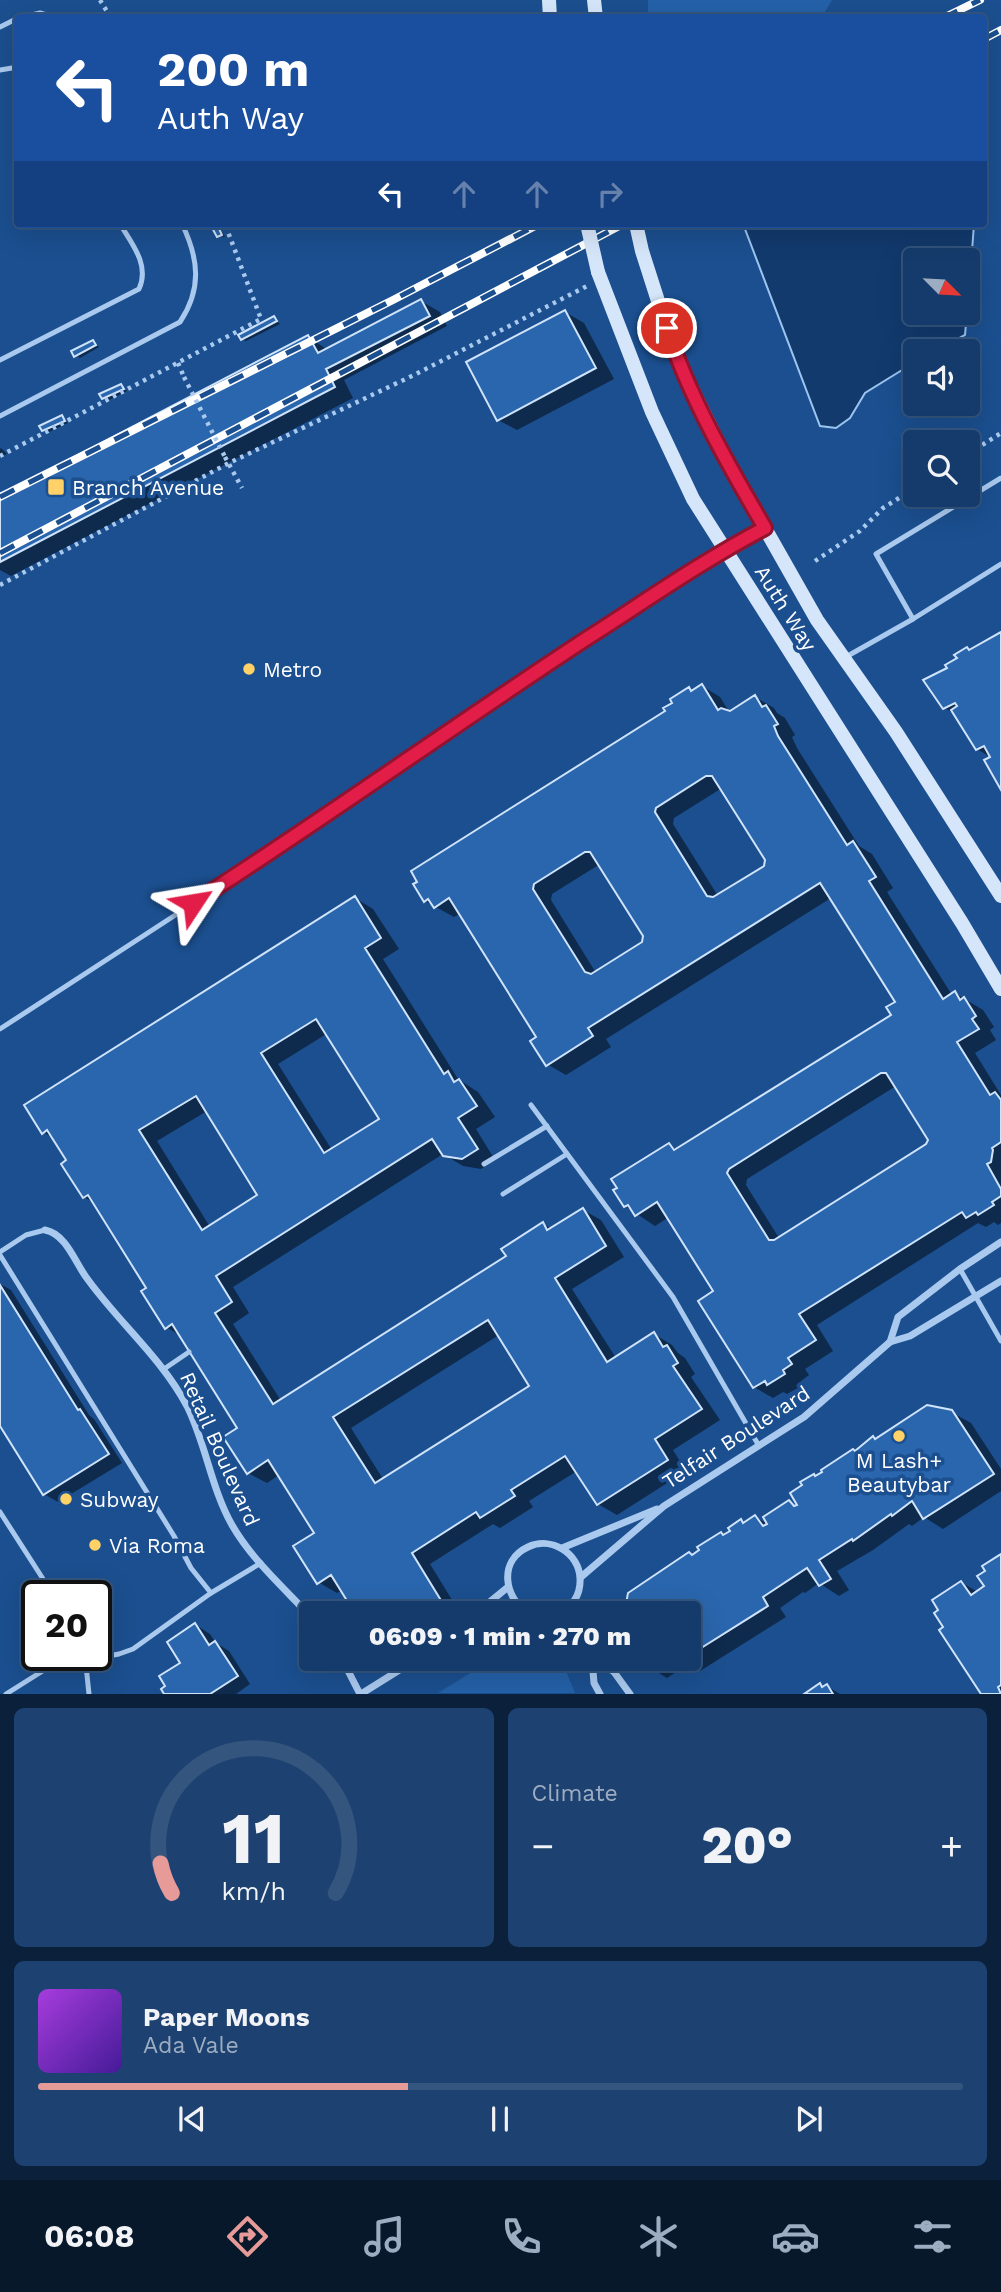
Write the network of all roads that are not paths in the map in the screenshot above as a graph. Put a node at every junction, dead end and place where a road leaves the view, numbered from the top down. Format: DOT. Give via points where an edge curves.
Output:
graph roads {
  1 [pos="122,228"];
  2 [pos="183,228"];
  3 [pos="588,228"];
  4 [pos="637,228"];
  5 [pos="0,360"];
  6 [pos="0,415"];
  7 [pos="1001,478"];
  8 [pos="765,528"];
  9 [pos="725,550"];
  10 [pos="1001,564"];
  11 [pos="914,619"];
  12 [pos="844,658"];
  13 [pos="1001,896"];
  14 [pos="1001,989"];
  15 [pos="0,1029"];
  16 [pos="531,1105"];
  17 [pos="547,1126"];
  18 [pos="567,1154"];
  19 [pos="484,1164"];
  20 [pos="503,1194"];
  21 [pos="45,1230"];
  22 [pos="1001,1242"];
  23 [pos="0,1253"];
  24 [pos="960,1269"];
  25 [pos="1001,1281"];
  26 [pos="975,1297"];
  27 [pos="1001,1341"];
  28 [pos="890,1342"];
  29 [pos="189,1352"];
  30 [pos="164,1369"];
  31 [pos="759,1446"];
  32 [pos="664,1506"];
  33 [pos="0,1512"];
  34 [pos="562,1548"];
  35 [pos="262,1563"];
  36 [pos="580,1577"];
  37 [pos="44,1580"];
  38 [pos="508,1587"];
  39 [pos="211,1593"];
  40 [pos="491,1601"];
  41 [pos="513,1601"];
  42 [pos="573,1601"];
  43 [pos="299,1604"];
  44 [pos="112,1655"];
  45 [pos="42,1671"];
  46 [pos="87,1671"];
  47 [pos="349,1671"];
  48 [pos="397,1671"];
  49 [pos="594,1671"];
  50 [pos="612,1671"];
  51 [pos="6,1693"];
  52 [pos="89,1693"];
  53 [pos="361,1693"];
  54 [pos="600,1693"];
  55 [pos="630,1693"];
  1 -- 5 [label="lane" via="144,268 139,289"];
  2 -- 6 [label="lane" via="196,285 180,322"];
  3 -- 9 [label="street, Auth Way, bridge" via="599,276 652,412 694,499"];
  4 -- 8 [label="street, Auth Way" via="675,354"];
  7 -- 11 [label="lane" via="876,554"];
  8 -- 9 [label="lane"];
  8 -- 12 [label="street, Auth Way"];
  9 -- 14 [label="street, Auth Way"];
  9 -- 15 [label="lane"];
  10 -- 11 [label="lane"];
  11 -- 12 [label="lane"];
  12 -- 13 [label="street, Auth Way"];
  16 -- 17 [label="lane"];
  17 -- 18 [label="lane"];
  17 -- 19 [label="lane"];
  18 -- 20 [label="lane"];
  18 -- 31 [label="lane" via="673,1297"];
  21 -- 23 [label="lane" via="26,1235"];
  21 -- 30 [label="street, Retail Boulevard" via="64,1243 104,1301"];
  22 -- 24 [label="street, Telfair Boulevard"];
  23 -- 39 [label="lane" via="191,1568"];
  24 -- 26 [label="lane"];
  24 -- 28 [label="street, Telfair Boulevard" via="898,1317"];
  25 -- 26 [label="street, Telfair Boulevard"];
  26 -- 27 [label="lane"];
  26 -- 28 [label="street, Telfair Boulevard" via="910,1336"];
  28 -- 31 [label="street, Telfair Boulevard" via="804,1418"];
  29 -- 30 [label="lane"];
  30 -- 35 [label="street, Retail Boulevard" via="192,1418 232,1525"];
  31 -- 32 [label="street, Telfair Boulevard"];
  32 -- 34 [label="street, Telfair Boulevard"];
  32 -- 36 [label="street, Telfair Boulevard"];
  33 -- 37 [label="lane"];
  34 -- 36 [label="street" via="575,1560"];
  34 -- 38 [label="street" via="551,1544 528,1547 511,1564"];
  35 -- 39 [label="lane"];
  35 -- 43 [label="street, Retail Boulevard"];
  36 -- 42 [label="street"];
  38 -- 40 [label="street"];
  38 -- 41 [label="street"];
  39 -- 44 [label="lane" via="133,1649"];
  45 -- 51 [label="lane"];
  46 -- 52 [label="lane"];
  47 -- 53 [label="street"];
  48 -- 53 [label="street"];
  49 -- 54 [label="street"];
  50 -- 55 [label="street"];
}
